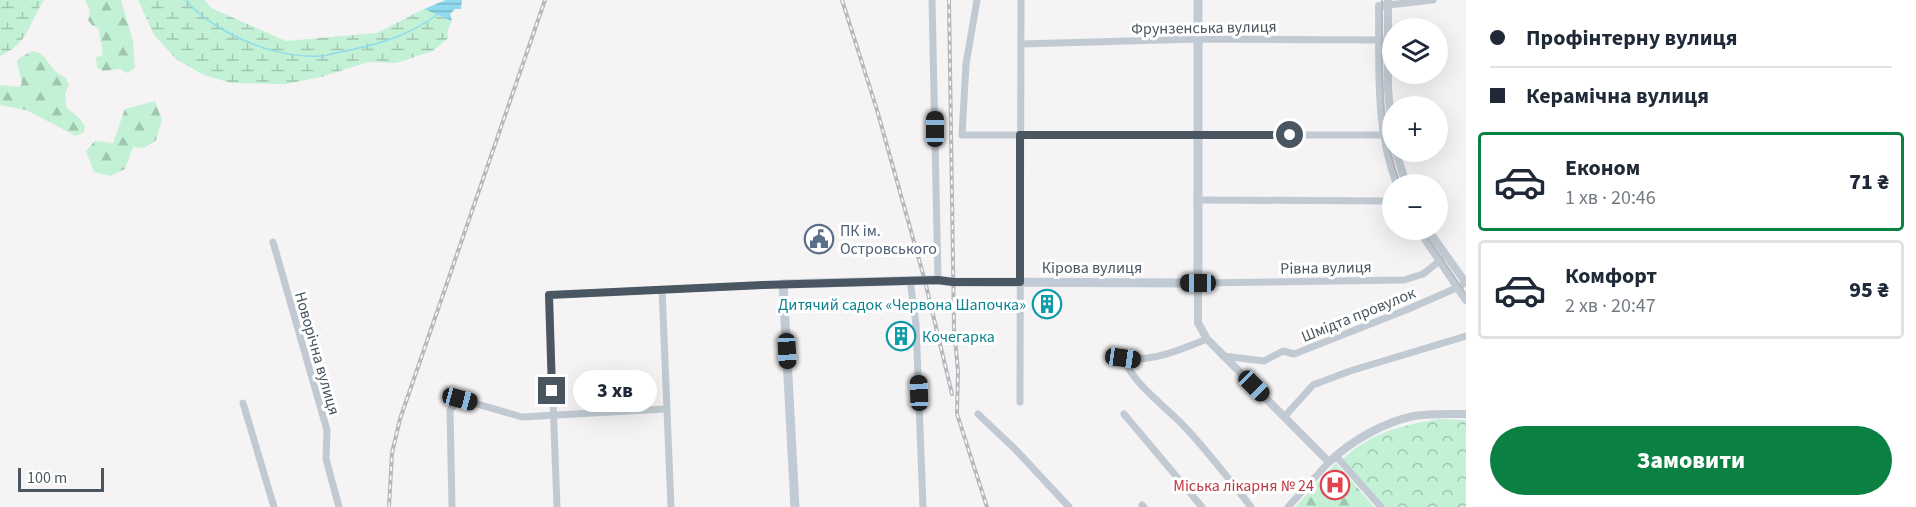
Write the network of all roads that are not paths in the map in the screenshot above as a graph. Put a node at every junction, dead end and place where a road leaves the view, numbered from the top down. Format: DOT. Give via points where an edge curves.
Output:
graph roads {
  1 [pos="932,0"];
  2 [pos="976,0"];
  3 [pos="1021,0"];
  4 [pos="1198,0"];
  5 [pos="1432,0"];
  6 [pos="1385,4"];
  7 [pos="1198,39"];
  8 [pos="1382,40"];
  9 [pos="1021,44"];
  10 [pos="1382,134"];
  11 [pos="1020,135"];
  12 [pos="1197,135"];
  13 [pos="1197,200"];
  14 [pos="1382,201"];
  15 [pos="1428,240"];
  16 [pos="1433,240"];
  17 [pos="273,242"];
  18 [pos="1443,258"];
  19 [pos="910,280"];
  20 [pos="938,280"];
  21 [pos="1020,282"];
  22 [pos="1198,283"];
  23 [pos="783,284"];
  24 [pos="1463,285"];
  25 [pos="662,289"];
  26 [pos="1466,300"];
  27 [pos="1466,336"];
  28 [pos="1207,339"];
  29 [pos="1223,356"];
  30 [pos="1123,358"];
  31 [pos="1115,363"];
  32 [pos="1020,402"];
  33 [pos="243,403"];
  34 [pos="665,409"];
  35 [pos="978,414"];
  36 [pos="1124,414"];
  37 [pos="1466,414"];
  38 [pos="553,415"];
  39 [pos="1285,416"];
  40 [pos="1332,459"];
  41 [pos="274,507"];
  42 [pos="339,507"];
  43 [pos="452,507"];
  44 [pos="556,507"];
  45 [pos="671,507"];
  46 [pos="795,507"];
  47 [pos="923,507"];
  48 [pos="1069,507"];
  49 [pos="1202,507"];
  50 [pos="1251,507"];
  51 [pos="1288,507"];
  52 [pos="1381,507"];
  1 -- 20 [label="street"];
  2 -- 11 [label="street" via="966,64 962,135"];
  3 -- 9 [label="street"];
  4 -- 7 [label="main road"];
  5 -- 6 [label="street"];
  7 -- 8 [label="street, Фрунзенська вулиця"];
  7 -- 9 [label="street, Фрунзенська вулиця"];
  7 -- 12 [label="main road"];
  9 -- 11 [label="street"];
  10 -- 12 [label="street"];
  11 -- 12 [label="street"];
  11 -- 21 [label="street"];
  12 -- 13 [label="main road"];
  13 -- 14 [label="street"];
  13 -- 22 [label="main road"];
  15 -- 18 [label="street"];
  16 -- 18 [label="street"];
  17 -- 42 [label="street, Новорічна вулиця" via="327,430 326,459"];
  18 -- 22 [label="street, Рівна вулиця" via="1423,274 1404,279"];
  18 -- 24 [label="street"];
  19 -- 20 [label="main road, Кірова вулиця"];
  19 -- 23 [label="main road, Кірова вулиця"];
  19 -- 47 [label="street" via="916,324"];
  20 -- 21 [label="main road, Кірова вулиця"];
  21 -- 22 [label="main road, Кірова вулиця"];
  21 -- 32 [label="street"];
  22 -- 28 [label="street" via="1198,323"];
  23 -- 25 [label="street"];
  23 -- 46 [label="main road"];
  24 -- 26 [label="street"];
  24 -- 29 [label="street, Шмідта провулок" via="1294,354 1283,351 1264,361"];
  25 -- 34 [label="street"];
  25 -- 38 [label="street" via="549,295"];
  27 -- 39 [label="street" via="1350,370 1313,385"];
  28 -- 29 [label="street"];
  28 -- 30 [label="street" via="1171,354"];
  29 -- 39 [label="street"];
  30 -- 31 [label="street"];
  30 -- 50 [label="street" via="1149,393 1205,449"];
  33 -- 41 [label="street"];
  34 -- 38 [label="street"];
  34 -- 45 [label="street"];
  35 -- 48 [label="street"];
  36 -- 49 [label="street"];
  37 -- 40 [label="street" via="1406,418 1360,438"];
  38 -- 43 [label="street" via="522,417 460,399 450,410"];
  38 -- 44 [label="street"];
  39 -- 40 [label="street"];
  40 -- 51 [label="street"];
  40 -- 52 [label="street"];
}
